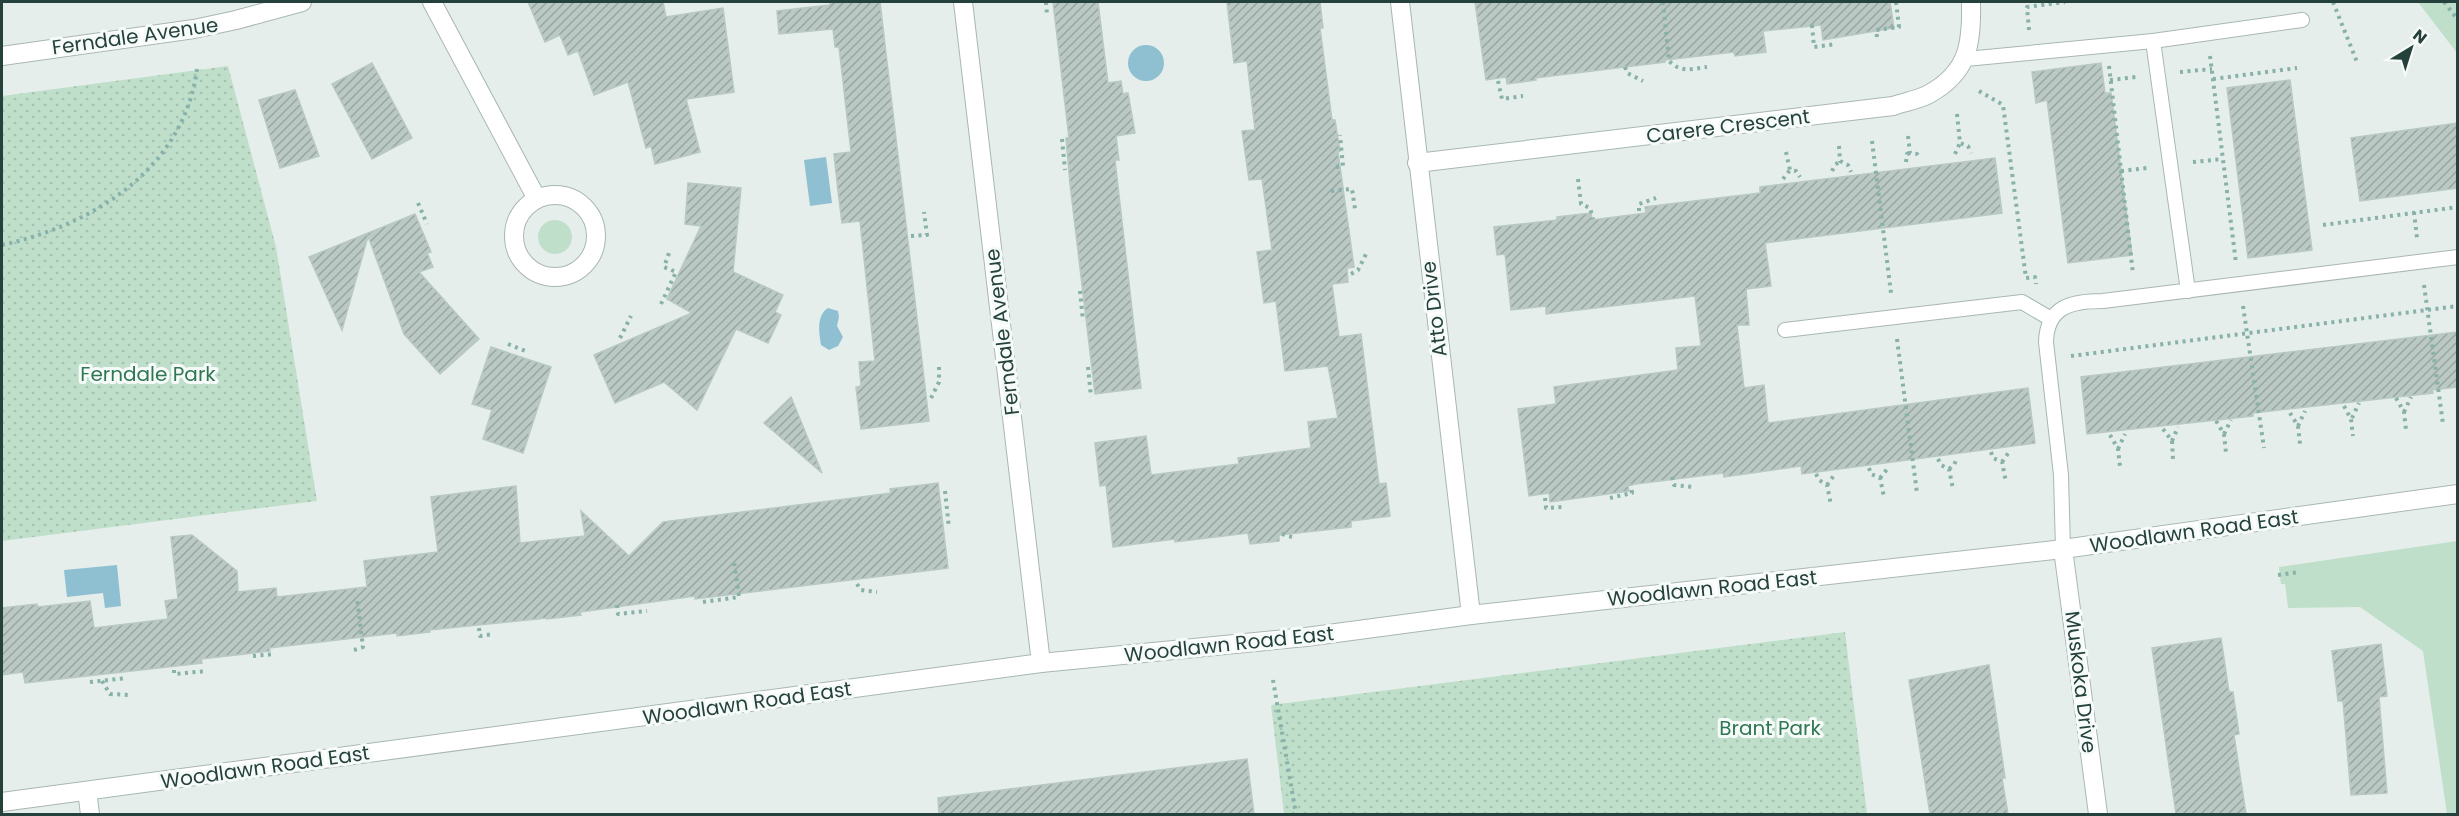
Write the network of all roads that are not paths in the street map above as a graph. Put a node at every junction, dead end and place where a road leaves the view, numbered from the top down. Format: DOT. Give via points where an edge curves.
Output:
graph roads {
  1 [pos="302,2"];
  2 [pos="432,2"];
  3 [pos="963,2"];
  4 [pos="1400,2"];
  5 [pos="1971,2"];
  6 [pos="2302,20"];
  7 [pos="2153,40"];
  8 [pos="2,56"];
  9 [pos="1966,59"];
  10 [pos="1417,163"];
  11 [pos="537,199"];
  12 [pos="2457,257"];
  13 [pos="2188,291"];
  14 [pos="2051,319"];
  15 [pos="1785,330"];
  16 [pos="2457,494"];
  17 [pos="2063,549"];
  18 [pos="1471,615"];
  19 [pos="1041,663"];
  20 [pos="87,791"];
  21 [pos="2,802"];
  22 [pos="90,814"];
  23 [pos="2098,814"];
  1 -- 8 [label="street, Ferndale Avenue" via="194,29"];
  2 -- 11 [label="street"];
  3 -- 19 [label="street, Ferndale Avenue"];
  4 -- 10 [label="street, Atto Drive"];
  5 -- 9 [label="street" via="1972,33"];
  6 -- 7 [label="lane"];
  7 -- 9 [label="lane"];
  7 -- 13 [label="lane"];
  9 -- 10 [label="street, Carere Crescent" via="1949,79 1928,94 1893,106"];
  10 -- 18 [label="street, Atto Drive"];
  11 -- 11 [label="street" via="517,219 515,246 525,264 543,276 571,274 582,267 593,251 596,235 592,219 575,200 549,195"];
  12 -- 13 [label="lane"];
  13 -- 14 [label="lane" via="2084,301 2065,306"];
  14 -- 15 [label="lane" via="2022,302"];
  14 -- 17 [label="lane" via="2046,328 2047,357 2061,475"];
  16 -- 17 [label="street, Woodlawn Road East"];
  17 -- 18 [label="street, Woodlawn Road East"];
  17 -- 23 [label="street, Muskoka Drive"];
  18 -- 19 [label="street, Woodlawn Road East" via="1287,639"];
  19 -- 20 [label="street, Woodlawn Road East"];
  20 -- 21 [label="street, Woodlawn Road East"];
  20 -- 22 [label="street"];
}
